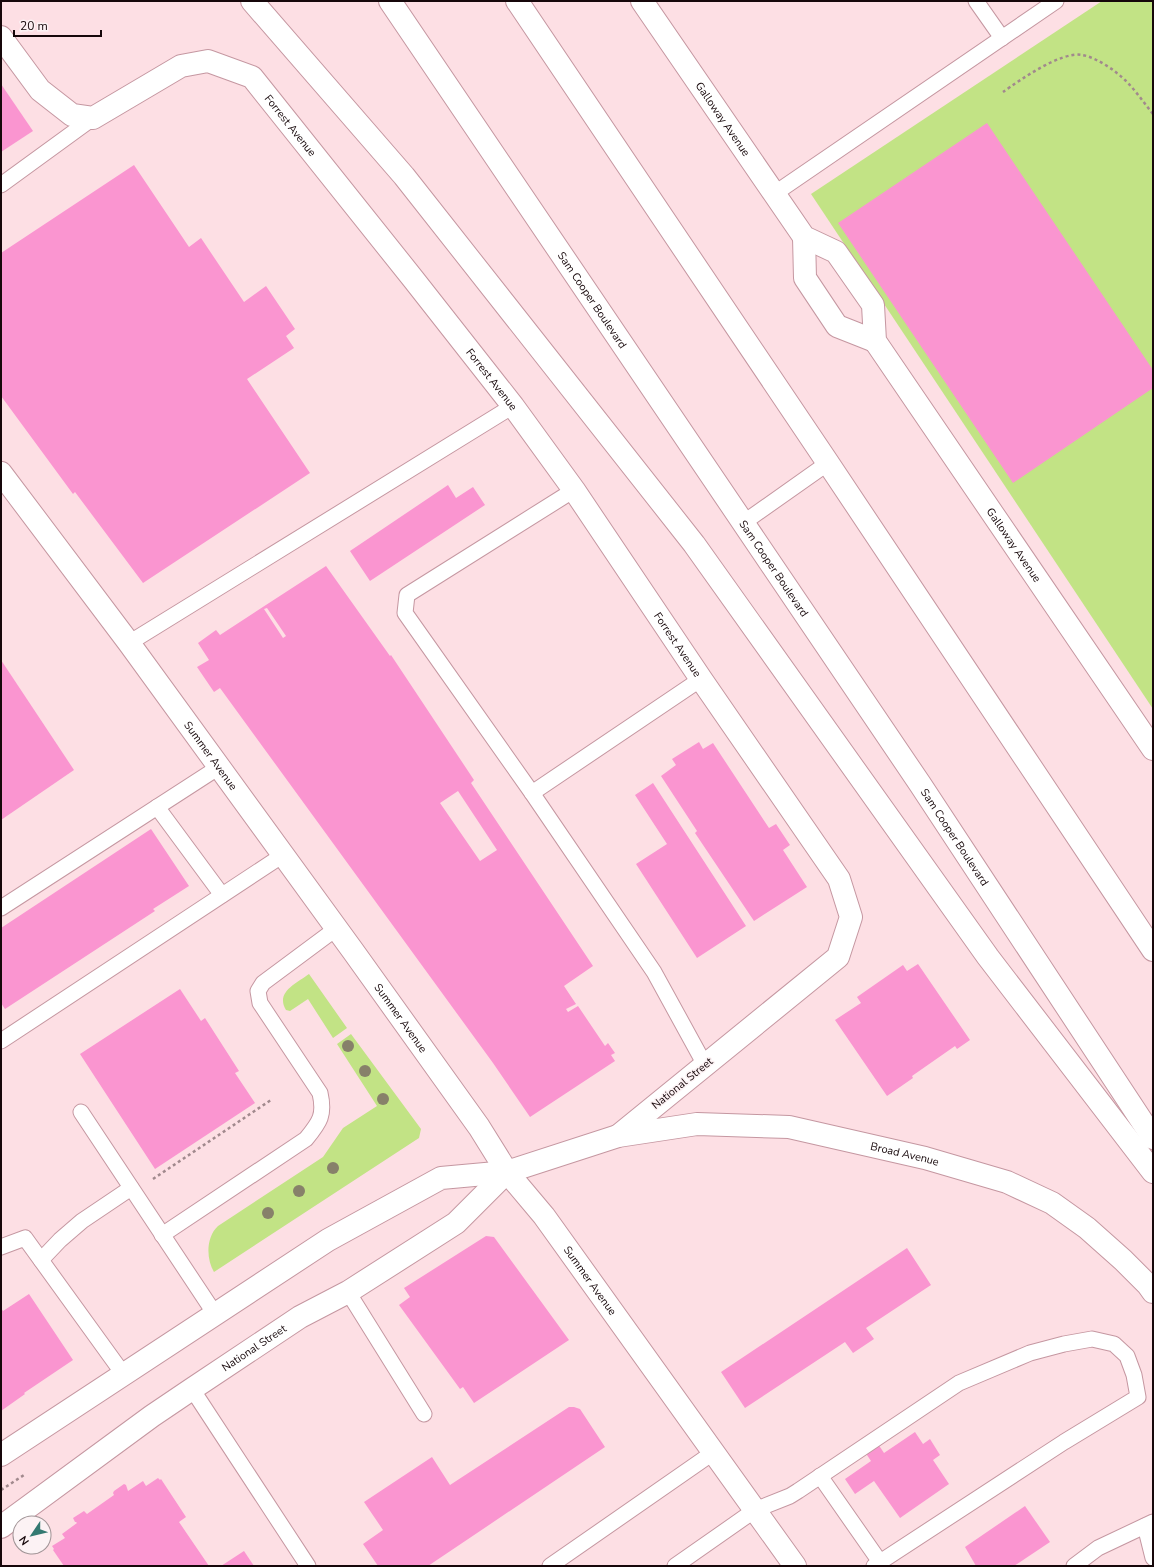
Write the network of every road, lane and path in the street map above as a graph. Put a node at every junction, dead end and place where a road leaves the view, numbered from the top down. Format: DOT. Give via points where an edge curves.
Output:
graph roads {
  1 [pos="252,1"];
  2 [pos="390,1"];
  3 [pos="517,1"];
  4 [pos="642,1"];
  5 [pos="976,1"];
  6 [pos="1056,1"];
  7 [pos="1,36"];
  8 [pos="1002,38"];
  9 [pos="1003,92"];
  10 [pos="1153,114"];
  11 [pos="93,118"];
  12 [pos="1,185"];
  13 [pos="774,194"];
  14 [pos="804,237"];
  15 [pos="875,341"];
  16 [pos="513,406"];
  17 [pos="828,463"];
  18 [pos="1,473"];
  19 [pos="574,490"];
  20 [pos="743,523"];
  21 [pos="129,644"];
  22 [pos="701,679"];
  23 [pos="1153,749"];
  24 [pos="219,767"];
  25 [pos="532,792"];
  26 [pos="157,807"];
  27 [pos="283,855"];
  28 [pos="222,895"];
  29 [pos="1,908"];
  30 [pos="337,928"];
  31 [pos="1153,950"];
  32 [pos="838,957"];
  33 [pos="1,1040"];
  34 [pos="705,1065"];
  35 [pos="271,1100"];
  36 [pos="81,1112"];
  37 [pos="618,1136"];
  38 [pos="1153,1138"];
  39 [pos="507,1172"];
  40 [pos="1153,1172"];
  41 [pos="153,1179"];
  42 [pos="131,1188"];
  43 [pos="162,1234"];
  44 [pos="1,1247"];
  45 [pos="41,1260"];
  46 [pos="348,1292"];
  47 [pos="1153,1292"];
  48 [pos="215,1314"];
  49 [pos="124,1375"];
  50 [pos="192,1389"];
  51 [pos="424,1414"];
  52 [pos="714,1452"];
  53 [pos="1,1455"];
  54 [pos="820,1476"];
  55 [pos="755,1510"];
  56 [pos="1149,1524"];
  57 [pos="1,1527"];
  58 [pos="1153,1558"];
  59 [pos="877,1564"];
  60 [pos="308,1566"];
  61 [pos="550,1566"];
  62 [pos="675,1566"];
  63 [pos="795,1566"];
  64 [pos="1074,1566"];
  1 -- 40 [label="main road" via="404,176 694,544 988,957"];
  2 -- 20 [label="main road, Sam Cooper Boulevard"];
  3 -- 17 [label="main road"];
  4 -- 13 [label="main road, Galloway Avenue"];
  5 -- 8 [label="lane"];
  6 -- 8 [label="lane"];
  7 -- 11 [label="main road" via="40,90 72,115"];
  8 -- 13 [label="lane"];
  9 -- 10 [label="path" via="1047,64 1082,54 1105,64 1126,81"];
  11 -- 12 [label="lane"];
  11 -- 16 [label="main road, Forrest Avenue" via="181,66 208,61 252,77"];
  13 -- 14 [label="main road, Galloway Avenue"];
  14 -- 15 [label="main road, Galloway Avenue" via="836,252 874,305"];
  14 -- 15 [label="main road" via="804,278 838,326"];
  15 -- 23 [label="main road, Galloway Avenue"];
  16 -- 19 [label="main road, Forrest Avenue"];
  16 -- 21 [label="lane"];
  17 -- 20 [label="lane"];
  17 -- 31 [label="main road"];
  18 -- 21 [label="main road, Summer Avenue"];
  19 -- 22 [label="main road, Forrest Avenue"];
  19 -- 25 [label="lane" via="407,595 406,613"];
  20 -- 38 [label="main road, Sam Cooper Boulevard" via="920,784"];
  21 -- 24 [label="main road, Summer Avenue"];
  22 -- 25 [label="lane"];
  22 -- 32 [label="main road, Forrest Avenue" via="839,879 852,917"];
  24 -- 26 [label="lane"];
  24 -- 27 [label="main road, Summer Avenue"];
  25 -- 34 [label="lane" via="654,972"];
  26 -- 28 [label="lane"];
  26 -- 29 [label="lane"];
  27 -- 28 [label="lane"];
  27 -- 30 [label="main road, Summer Avenue"];
  28 -- 33 [label="lane"];
  30 -- 39 [label="main road, Summer Avenue" via="479,1127"];
  30 -- 43 [label="lane" via="263,983 258,992 260,1003 320,1092 323,1107 318,1124 306,1139"];
  32 -- 34 [label="main road, National Street"];
  34 -- 37 [label="main road, National Street"];
  35 -- 41 [label="path"];
  36 -- 42 [label="lane"];
  37 -- 39 [label="main road, National Street"];
  37 -- 47 [label="main road, Broad Avenue" via="697,1124 789,1127 925,1158 1007,1182 1052,1203 1087,1228 1123,1260"];
  39 -- 46 [label="main road, National Street" via="456,1223"];
  39 -- 48 [label="main road, National Street" via="441,1178 328,1240"];
  39 -- 52 [label="main road, Summer Avenue" via="544,1216"];
  42 -- 43 [label="lane"];
  42 -- 45 [label="lane" via="82,1221"];
  43 -- 48 [label="lane"];
  44 -- 45 [label="lane" via="24,1238"];
  45 -- 49 [label="lane"];
  46 -- 50 [label="main road, National Street" via="300,1318"];
  46 -- 51 [label="lane"];
  48 -- 49 [label="main road, National Street"];
  49 -- 53 [label="main road, National Street"];
  50 -- 57 [label="main road, National Street"];
  50 -- 60 [label="lane"];
  52 -- 55 [label="main road, Summer Avenue"];
  52 -- 61 [label="lane"];
  54 -- 55 [label="lane" via="790,1496"];
  54 -- 59 [label="lane"];
  54 -- 59 [label="lane" via="959,1383 1030,1353 1092,1339 1114,1344 1127,1356 1138,1397"];
  55 -- 62 [label="lane"];
  55 -- 63 [label="main road, Summer Avenue"];
  56 -- 58 [label="lane"];
  56 -- 64 [label="lane" via="1098,1548"];
}
